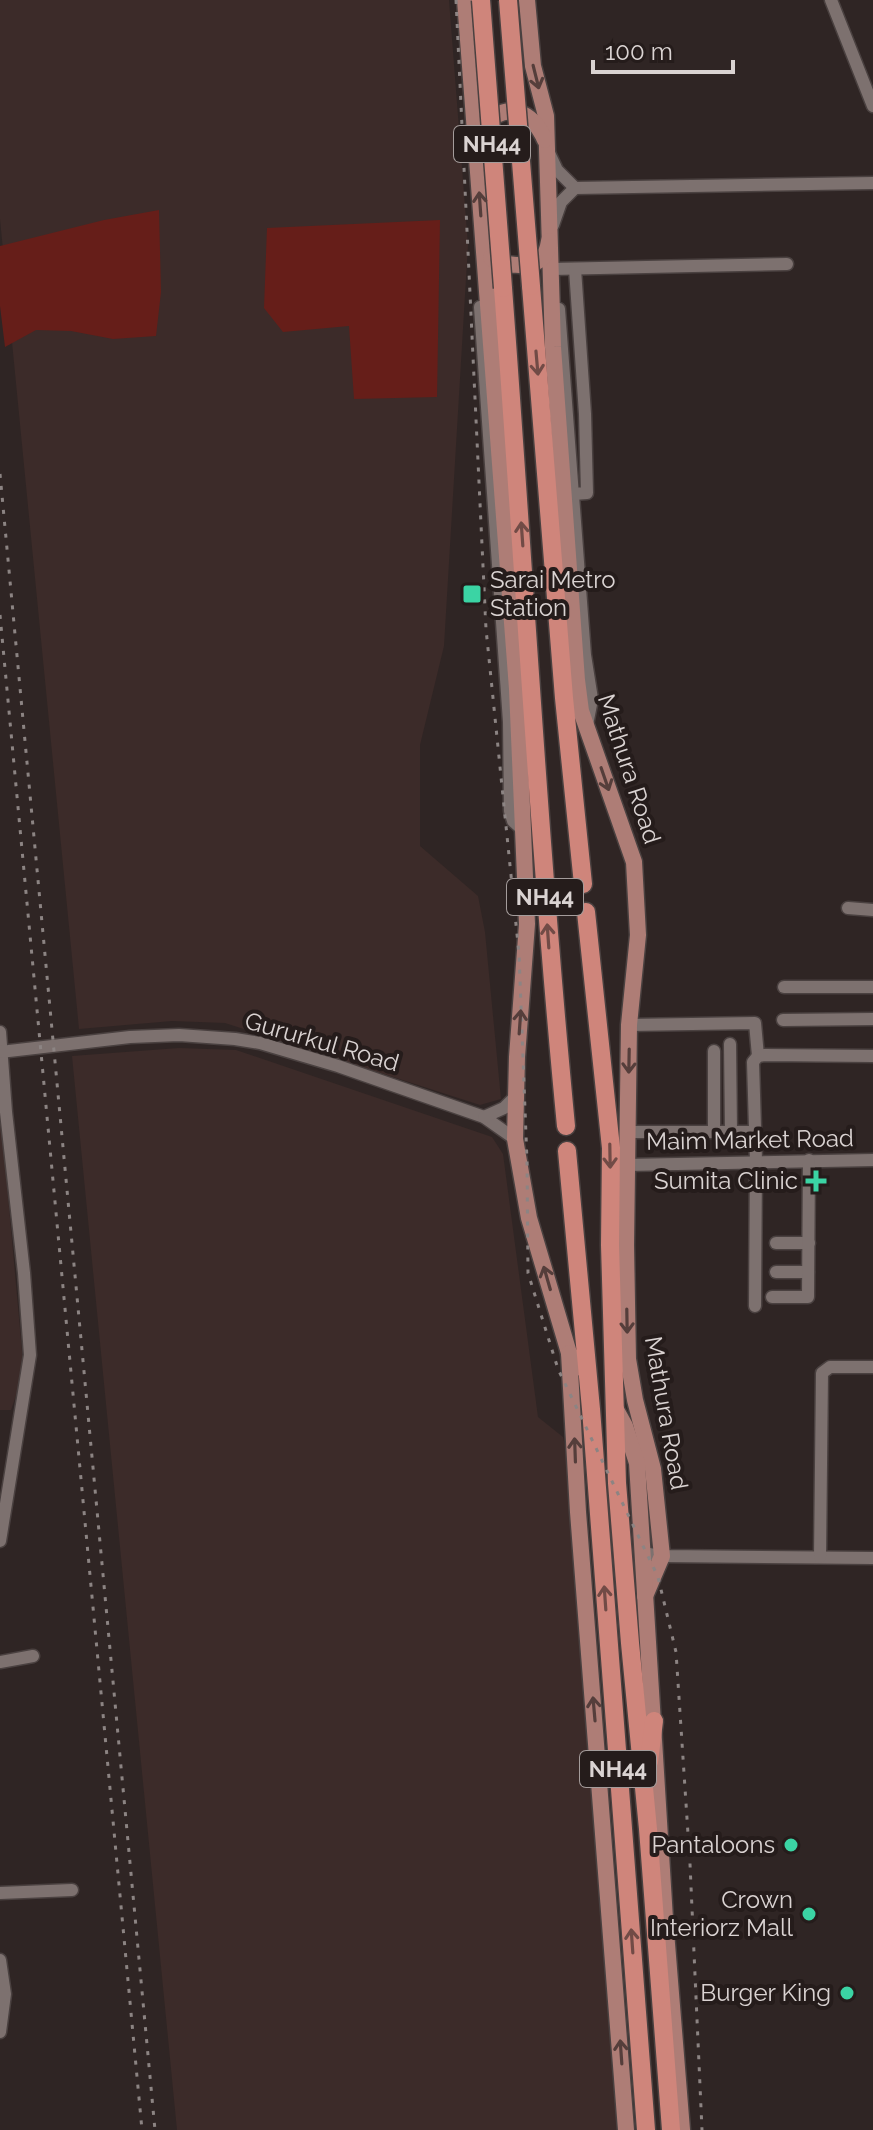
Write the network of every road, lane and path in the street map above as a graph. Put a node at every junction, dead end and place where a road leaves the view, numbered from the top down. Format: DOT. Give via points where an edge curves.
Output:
graph roads {
  1 [pos="465,0"];
  2 [pos="481,0"];
  3 [pos="508,0"];
  4 [pos="527,0"];
  5 [pos="831,0"];
  6 [pos="870,93"];
  7 [pos="873,106"];
  8 [pos="475,142"];
  9 [pos="548,147"];
  10 [pos="873,183"];
  11 [pos="575,188"];
  12 [pos="551,232"];
  13 [pos="482,238"];
  14 [pos="787,264"];
  15 [pos="552,269"];
  16 [pos="575,269"];
  17 [pos="552,301"];
  18 [pos="573,494"];
  19 [pos="580,650"];
  20 [pos="583,884"];
  21 [pos="848,908"];
  22 [pos="873,910"];
  23 [pos="586,912"];
  24 [pos="784,987"];
  25 [pos="873,987"];
  26 [pos="873,1019"];
  27 [pos="783,1020"];
  28 [pos="629,1025"];
  29 [pos="0,1032"];
  30 [pos="730,1044"];
  31 [pos="714,1051"];
  32 [pos="1,1052"];
  33 [pos="758,1056"];
  34 [pos="873,1056"];
  35 [pos="516,1096"];
  36 [pos="484,1117"];
  37 [pos="566,1126"];
  38 [pos="627,1132"];
  39 [pos="714,1132"];
  40 [pos="731,1132"];
  41 [pos="755,1132"];
  42 [pos="515,1139"];
  43 [pos="567,1151"];
  44 [pos="809,1160"];
  45 [pos="873,1160"];
  46 [pos="756,1161"];
  47 [pos="627,1165"];
  48 [pos="776,1243"];
  49 [pos="809,1243"];
  50 [pos="776,1272"];
  51 [pos="808,1272"];
  52 [pos="772,1297"];
  53 [pos="755,1306"];
  54 [pos="569,1353"];
  55 [pos="873,1367"];
  56 [pos="588,1374"];
  57 [pos="615,1408"];
  58 [pos="0,1541"];
  59 [pos="642,1553"];
  60 [pos="662,1556"];
  61 [pos="820,1557"];
  62 [pos="873,1558"];
  63 [pos="645,1596"];
  64 [pos="33,1656"];
  65 [pos="0,1662"];
  66 [pos="654,1721"];
  67 [pos="645,1795"];
  68 [pos="72,1890"];
  69 [pos="0,1893"];
  70 [pos="0,1960"];
  71 [pos="0,2032"];
  72 [pos="626,2130"];
  73 [pos="646,2130"];
  74 [pos="671,2130"];
  75 [pos="682,2130"];
  1 -- 8 [label="main road"];
  37 -- 2 [label="highway, NH44, one-way, bridge"];
  3 -- 20 [label="highway, Mathura Road / NH44, one-way, bridge"];
  4 -- 9 [label="main road, Mathura Road, one-way"];
  5 -- 6 [label="street"];
  6 -- 7 [label="street"];
  8 -- 9 [label="main road" via="490,119 519,112 534,121"];
  13 -- 8 [label="main road, one-way"];
  9 -- 11 [label="street" via="557,170"];
  9 -- 12 [label="main road, Mathura Road"];
  10 -- 11 [label="street"];
  11 -- 12 [label="street" via="561,202"];
  12 -- 13 [label="main road" via="542,259 518,264 492,260"];
  12 -- 15 [label="main road, Mathura Road"];
  35 -- 13 [label="main road, one-way" via="527,924"];
  14 -- 16 [label="street"];
  15 -- 16 [label="street"];
  15 -- 17 [label="main road, Mathura Road"];
  16 -- 18 [label="street" via="587,493"];
  17 -- 18 [label="street" via="558,306"];
  17 -- 19 [label="main road, Mathura Road"];
  18 -- 19 [label="street"];
  19 -- 28 [label="main road, Mathura Road, one-way" via="581,711 634,862 638,935"];
  21 -- 22 [label="street"];
  23 -- 57 [label="highway, Mathura Road / NH44, one-way" via="611,1148"];
  24 -- 25 [label="street"];
  26 -- 27 [label="street"];
  28 -- 33 [label="street" via="755,1023"];
  28 -- 38 [label="main road, Mathura Road, one-way"];
  29 -- 32 [label="street"];
  30 -- 40 [label="street"];
  31 -- 39 [label="street"];
  32 -- 36 [label="street, Gururkul Road" via="130,1037 216,1036 325,1062"];
  32 -- 58 [label="street" via="30,1355"];
  33 -- 34 [label="street"];
  33 -- 41 [label="street" via="753,1062"];
  35 -- 36 [label="street"];
  35 -- 42 [label="main road"];
  36 -- 42 [label="street, Gururkul Road"];
  38 -- 39 [label="street"];
  38 -- 47 [label="main road, Mathura Road"];
  39 -- 40 [label="street"];
  40 -- 41 [label="street"];
  41 -- 46 [label="street"];
  54 -- 42 [label="main road, one-way" via="529,1218"];
  43 -- 56 [label="highway, NH44"];
  44 -- 45 [label="street, Maim Market Road"];
  44 -- 46 [label="street, Maim Market Road"];
  44 -- 49 [label="street"];
  46 -- 47 [label="street, Maim Market Road"];
  46 -- 53 [label="street"];
  47 -- 60 [label="main road, Mathura Road, one-way" via="628,1359 653,1471"];
  48 -- 49 [label="street"];
  49 -- 51 [label="street"];
  50 -- 51 [label="street"];
  51 -- 52 [label="street" via="808,1297"];
  54 -- 56 [label="main road"];
  72 -- 54 [label="main road, one-way"];
  55 -- 61 [label="street" via="830,1367 822,1373"];
  73 -- 56 [label="highway, NH44, one-way"];
  57 -- 59 [label="main road" via="637,1463"];
  57 -- 67 [label="highway, Mathura Road / NH44" via="628,1628"];
  59 -- 60 [label="street"];
  59 -- 63 [label="main road"];
  60 -- 61 [label="street"];
  60 -- 63 [label="main road, Mathura Road"];
  61 -- 62 [label="street"];
  63 -- 66 [label="main road"];
  64 -- 65 [label="street"];
  66 -- 67 [label="highway"];
  66 -- 75 [label="main road"];
  67 -- 74 [label="highway, Mathura Road / NH44"];
  68 -- 69 [label="street"];
  70 -- 71 [label="street" via="5,1994"];
}
